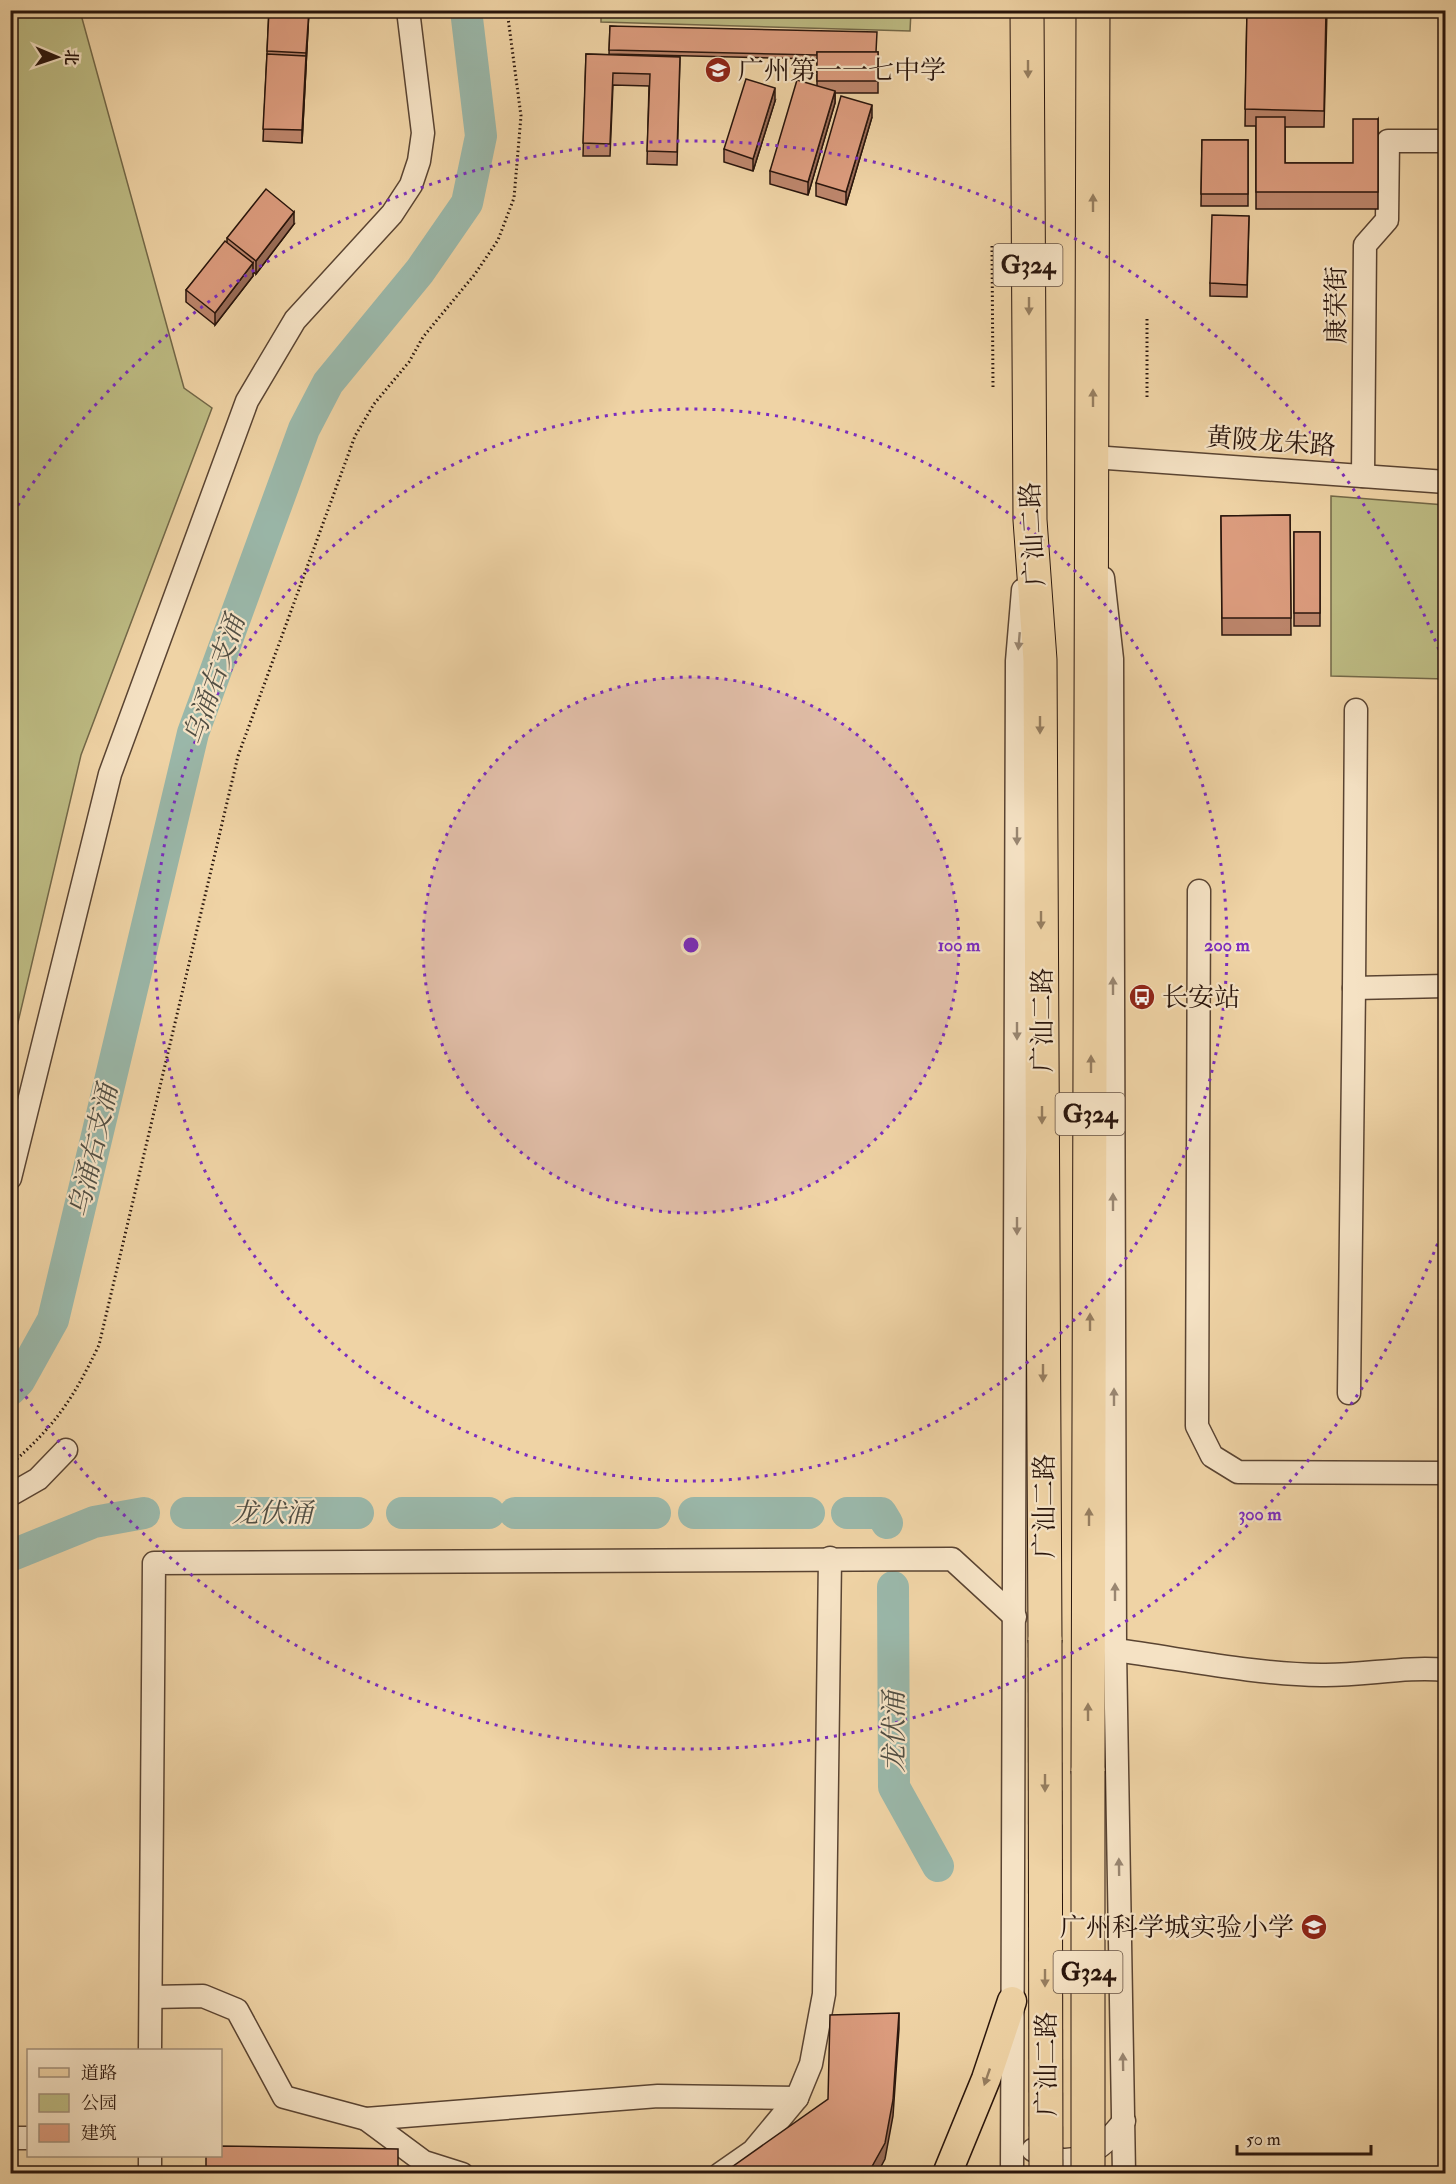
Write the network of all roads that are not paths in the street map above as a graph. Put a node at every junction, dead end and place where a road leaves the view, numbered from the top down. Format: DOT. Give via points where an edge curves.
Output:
graph roads {
  1 [pos="408,10"];
  2 [pos="1027,10"];
  3 [pos="1093,10"];
  4 [pos="1446,141"];
  5 [pos="1093,457"];
  6 [pos="1363,476"];
  7 [pos="1446,482"];
  8 [pos="1030,520"];
  9 [pos="1356,710"];
  10 [pos="1199,891"];
  11 [pos="1446,986"];
  12 [pos="1354,988"];
  13 [pos="10,1178"];
  14 [pos="1349,1393"];
  15 [pos="66,1450"];
  16 [pos="1446,1473"];
  17 [pos="10,1495"];
  18 [pos="830,1558"];
  19 [pos="1014,1617"];
  20 [pos="1115,1650"];
  21 [pos="1446,1670"];
  22 [pos="151,1997"];
  23 [pos="1012,2001"];
  24 [pos="150,2049"];
  25 [pos="797,2098"];
  26 [pos="366,2119"];
  27 [pos="1124,2121"];
  28 [pos="1013,2123"];
  29 [pos="10,2138"];
  30 [pos="27,2138"];
  31 [pos="150,2157"];
  32 [pos="424,2168"];
  33 [pos="150,2174"];
  34 [pos="462,2174"];
  35 [pos="720,2174"];
  36 [pos="947,2174"];
  37 [pos="1012,2174"];
  38 [pos="1046,2174"];
  39 [pos="1088,2174"];
  40 [pos="1124,2174"];
  1 -- 13 [label="street" via="423,133 411,185 392,214 295,320 247,401 110,774"];
  2 -- 8 [label="highway, 广汕二路 / G324, one-way"];
  5 -- 3 [label="highway, 广汕二路 / G324, one-way"];
  4 -- 6 [label="street, 康荣街" via="1388,141 1386,220 1365,245"];
  5 -- 6 [label="street, 黄陂龙朱路"];
  20 -- 5 [label="street, one-way" via="1112,659"];
  39 -- 5 [label="highway, 广汕二路 / G324, one-way, bridge"];
  6 -- 7 [label="street, 黄陂龙朱路"];
  8 -- 19 [label="street, one-way" via="1017,661"];
  8 -- 38 [label="highway, 广汕二路 / G324, one-way, bridge" via="1040,660"];
  9 -- 12 [label="street"];
  10 -- 16 [label="street" via="1197,1426 1212,1456 1238,1472"];
  11 -- 12 [label="street"];
  12 -- 14 [label="street"];
  15 -- 17 [label="street" via="38,1479"];
  18 -- 19 [label="street" via="952,1559"];
  18 -- 22 [label="street" via="154,1563"];
  18 -- 25 [label="street" via="824,1994 811,2064"];
  19 -- 23 [label="street"];
  20 -- 21 [label="street" via="1320,1675 1417,1668"];
  27 -- 20 [label="street, one-way"];
  22 -- 24 [label="street"];
  22 -- 26 [label="street" via="203,1996 237,2010 284,2097"];
  23 -- 28 [label="street"];
  23 -- 36 [label="main road, one-way"];
  25 -- 26 [label="street" via="658,2096"];
  25 -- 35 [label="street" via="753,2151"];
  26 -- 32 [label="street"];
  27 -- 28 [label="street" via="1098,2151 1070,2159 1055,2158 1028,2147"];
  27 -- 40 [label="street"];
  28 -- 37 [label="street"];
  29 -- 30 [label="street"];
  31 -- 33 [label="street"];
  32 -- 34 [label="street"];
}
